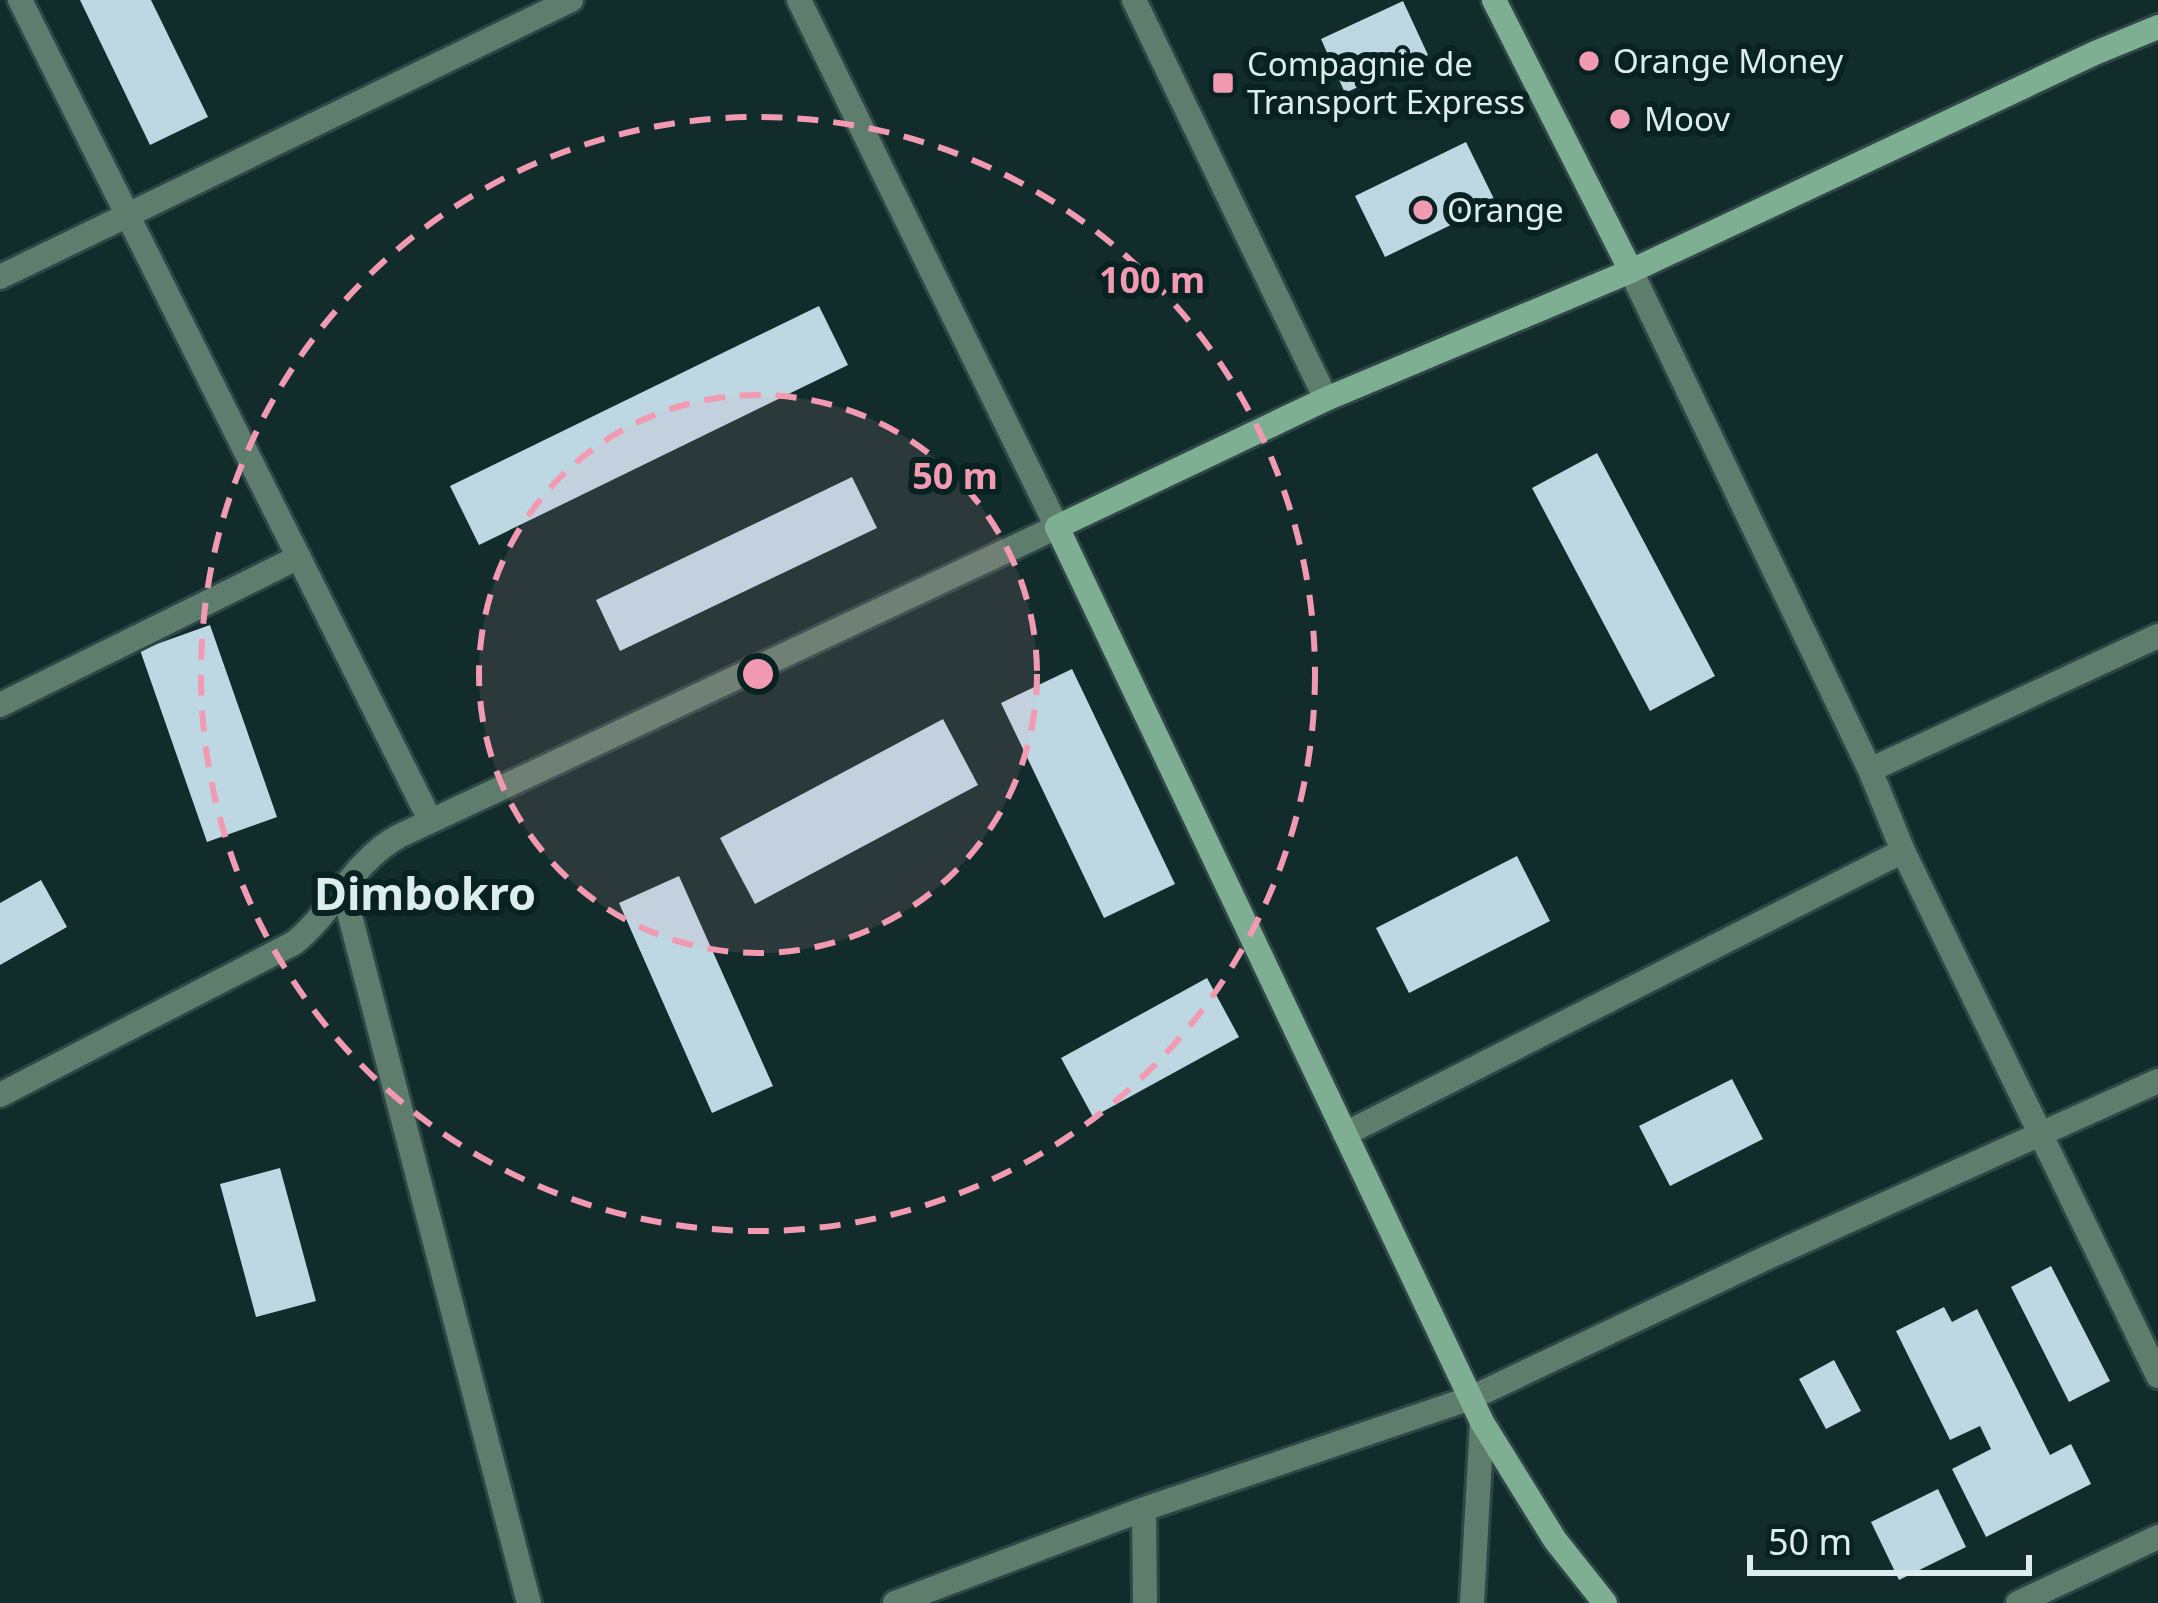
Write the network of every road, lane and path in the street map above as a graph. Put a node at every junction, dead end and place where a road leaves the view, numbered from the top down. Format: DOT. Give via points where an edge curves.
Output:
graph roads {
  1 [pos="20,0"];
  2 [pos="571,0"];
  3 [pos="799,0"];
  4 [pos="1134,0"];
  5 [pos="1494,0"];
  6 [pos="2158,27"];
  7 [pos="126,216"];
  8 [pos="1631,271"];
  9 [pos="0,277"];
  10 [pos="1326,399"];
  11 [pos="1057,527"];
  12 [pos="299,557"];
  13 [pos="2158,636"];
  14 [pos="0,705"];
  15 [pos="1870,770"];
  16 [pos="430,820"];
  17 [pos="1903,851"];
  18 [pos="342,885"];
  19 [pos="2158,1081"];
  20 [pos="0,1095"];
  21 [pos="1345,1134"];
  22 [pos="2042,1136"];
  23 [pos="2158,1376"];
  24 [pos="1471,1398"];
  25 [pos="1482,1422"];
  26 [pos="1144,1509"];
  27 [pos="2158,1537"];
  28 [pos="907,1601"];
  29 [pos="529,1603"];
  30 [pos="1145,1603"];
  31 [pos="1472,1603"];
  32 [pos="1605,1603"];
  33 [pos="2018,1603"];
  1 -- 7 [label="street"];
  2 -- 7 [label="street"];
  3 -- 11 [label="street"];
  4 -- 10 [label="street"];
  5 -- 8 [label="main road"];
  6 -- 8 [label="main road"];
  7 -- 9 [label="street"];
  7 -- 12 [label="street"];
  8 -- 10 [label="main road"];
  8 -- 15 [label="street"];
  10 -- 11 [label="main road"];
  11 -- 16 [label="street"];
  11 -- 21 [label="main road"];
  12 -- 14 [label="street"];
  12 -- 16 [label="street"];
  13 -- 15 [label="street"];
  15 -- 17 [label="street"];
  16 -- 18 [label="street" via="376,849"];
  17 -- 21 [label="street"];
  17 -- 22 [label="street"];
  18 -- 20 [label="street" via="308,931 274,956"];
  18 -- 29 [label="street"];
  19 -- 22 [label="street"];
  21 -- 24 [label="main road"];
  22 -- 23 [label="street"];
  22 -- 24 [label="street"];
  24 -- 25 [label="main road"];
  24 -- 26 [label="street"];
  25 -- 31 [label="street"];
  25 -- 32 [label="main road"];
  26 -- 28 [label="street"];
  26 -- 30 [label="street"];
  27 -- 33 [label="street"];
}
